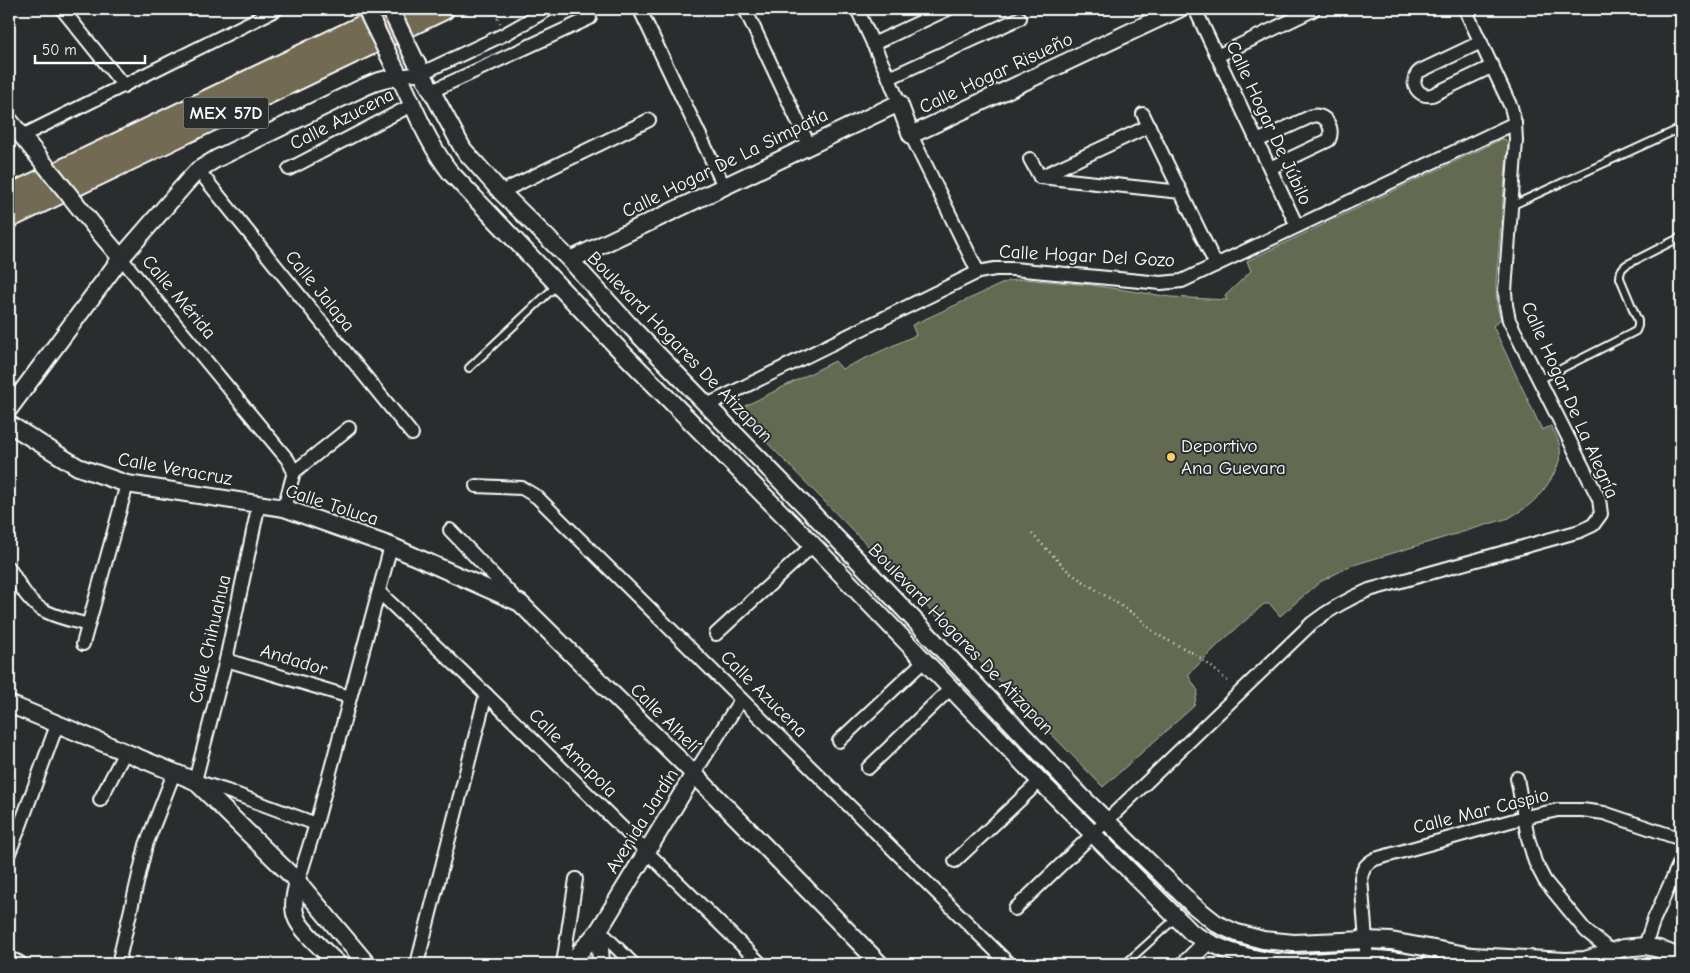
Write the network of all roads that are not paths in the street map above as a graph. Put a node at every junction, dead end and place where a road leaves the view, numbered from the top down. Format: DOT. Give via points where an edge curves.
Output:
graph roads {
  1 [pos="62,9"];
  2 [pos="277,9"];
  3 [pos="366,9"];
  4 [pos="390,9"];
  5 [pos="399,9"];
  6 [pos="443,9"];
  7 [pos="549,9"];
  8 [pos="745,9"];
  9 [pos="857,9"];
  10 [pos="948,9"];
  11 [pos="1179,9"];
  12 [pos="1195,9"];
  13 [pos="1465,9"];
  14 [pos="1313,10"];
  15 [pos="641,12"];
  16 [pos="590,18"];
  17 [pos="1020,18"];
  18 [pos="1481,42"];
  19 [pos="873,44"];
  20 [pos="1217,56"];
  21 [pos="419,66"];
  22 [pos="1493,66"];
  23 [pos="397,72"];
  24 [pos="889,78"];
  25 [pos="124,86"];
  26 [pos="432,91"];
  27 [pos="899,103"];
  28 [pos="412,105"];
  29 [pos="9,120"];
  30 [pos="649,120"];
  31 [pos="1515,123"];
  32 [pos="1681,128"];
  33 [pos="911,135"];
  34 [pos="22,136"];
  35 [pos="1257,141"];
  36 [pos="809,145"];
  37 [pos="1030,159"];
  38 [pos="1270,168"];
  39 [pos="289,169"];
  40 [pos="198,170"];
  41 [pos="1040,177"];
  42 [pos="724,186"];
  43 [pos="501,192"];
  44 [pos="1181,192"];
  45 [pos="9,196"];
  46 [pos="1510,206"];
  47 [pos="9,217"];
  48 [pos="1297,226"];
  49 [pos="1681,237"];
  50 [pos="121,258"];
  51 [pos="570,260"];
  52 [pos="1216,265"];
  53 [pos="978,272"];
  54 [pos="557,285"];
  55 [pos="632,328"];
  56 [pos="616,346"];
  57 [pos="469,368"];
  58 [pos="1539,380"];
  59 [pos="707,405"];
  60 [pos="9,409"];
  61 [pos="9,424"];
  62 [pos="349,428"];
  63 [pos="412,434"];
  64 [pos="294,472"];
  65 [pos="127,484"];
  66 [pos="476,486"];
  67 [pos="259,503"];
  68 [pos="284,508"];
  69 [pos="450,530"];
  70 [pos="813,545"];
  71 [pos="391,546"];
  72 [pos="9,568"];
  73 [pos="379,592"];
  74 [pos="520,603"];
  75 [pos="88,625"];
  76 [pos="716,634"];
  77 [pos="83,644"];
  78 [pos="226,660"];
  79 [pos="924,661"];
  80 [pos="950,688"];
  81 [pos="486,694"];
  82 [pos="350,697"];
  83 [pos="741,700"];
  84 [pos="9,704"];
  85 [pos="57,725"];
  86 [pos="839,741"];
  87 [pos="126,752"];
  88 [pos="868,768"];
  89 [pos="174,772"];
  90 [pos="694,774"];
  91 [pos="1517,778"];
  92 [pos="1040,781"];
  93 [pos="195,782"];
  94 [pos="100,800"];
  95 [pos="1524,817"];
  96 [pos="1108,820"];
  97 [pos="316,824"];
  98 [pos="1093,834"];
  99 [pos="1681,839"];
  100 [pos="646,851"];
  101 [pos="9,853"];
  102 [pos="1681,860"];
  103 [pos="955,861"];
  104 [pos="576,880"];
  105 [pos="298,882"];
  106 [pos="1015,909"];
  107 [pos="1176,918"];
  108 [pos="599,930"];
  109 [pos="1366,940"];
  110 [pos="1207,942"];
  111 [pos="1644,946"];
  112 [pos="1613,958"];
  113 [pos="1673,958"];
  114 [pos="9,960"];
  115 [pos="1366,961"];
  116 [pos="568,963"];
  117 [pos="18,964"];
  118 [pos="118,964"];
  119 [pos="338,964"];
  120 [pos="367,964"];
  121 [pos="417,964"];
  122 [pos="601,964"];
  123 [pos="633,964"];
  124 [pos="761,964"];
  125 [pos="880,964"];
  126 [pos="1009,964"];
  127 [pos="1125,964"];
  128 [pos="1185,964"];
  129 [pos="1417,964"];
  1 -- 25 [label="street"];
  2 -- 25 [label="street"];
  3 -- 23 [label="street, bridge"];
  4 -- 21 [label="street, Boulevard Hogares De Atizapan, bridge"];
  5 -- 45 [label="highway, MEX 57D"];
  6 -- 47 [label="highway, MEX 57D"];
  7 -- 21 [label="street" via="505,34"];
  8 -- 36 [label="street"];
  9 -- 19 [label="street"];
  10 -- 19 [label="street"];
  11 -- 33 [label="street, Calle Hogar Risueño"];
  12 -- 20 [label="street, Calle Hogar De Júbilo"];
  13 -- 18 [label="street"];
  14 -- 20 [label="street"];
  15 -- 42 [label="street"];
  16 -- 26 [label="street"];
  17 -- 24 [label="street"];
  18 -- 22 [label="street"];
  18 -- 22 [label="street" via="1420,71 1414,80 1417,90 1426,96 1432,95"];
  19 -- 24 [label="street"];
  20 -- 35 [label="street, Calle Hogar De Júbilo"];
  21 -- 23 [label="street"];
  21 -- 26 [label="street, Boulevard Hogares De Atizapan"];
  22 -- 31 [label="street" via="1512,107"];
  23 -- 28 [label="street"];
  23 -- 40 [label="street" via="216,158"];
  24 -- 27 [label="street"];
  25 -- 34 [label="street"];
  26 -- 43 [label="street, Boulevard Hogares De Atizapan" via="463,149"];
  27 -- 33 [label="street"];
  27 -- 36 [label="street, Calle Hogar De La Simpatía"];
  28 -- 39 [label="street, Calle Azucena"];
  28 -- 54 [label="street" via="446,167"];
  29 -- 34 [label="street, Calle Mérida"];
  30 -- 43 [label="street"];
  31 -- 46 [label="street, Calle Hogar De La Alegría"];
  31 -- 48 [label="street, Calle Hogar Del Gozo"];
  32 -- 46 [label="lane"];
  33 -- 53 [label="street"];
  34 -- 50 [label="street, Calle Mérida, bridge"];
  35 -- 38 [label="street, Calle Hogar De Júbilo"];
  35 -- 38 [label="street" via="1312,116 1323,116 1327,121 1331,134 1329,140"];
  36 -- 42 [label="street, Calle Hogar De La Simpatía"];
  37 -- 41 [label="street"];
  38 -- 48 [label="street, Calle Hogar De Júbilo"];
  40 -- 50 [label="street"];
  40 -- 63 [label="street, Calle Jalapa"];
  41 -- 44 [label="street"];
  41 -- 44 [label="street" via="1146,120"];
  42 -- 51 [label="street, Calle Hogar De La Simpatía"];
  43 -- 51 [label="street, Boulevard Hogares De Atizapan"];
  44 -- 52 [label="street"];
  46 -- 58 [label="street, Calle Hogar De La Alegría" via="1506,306"];
  48 -- 52 [label="street, Calle Hogar Del Gozo"];
  49 -- 58 [label="lane" via="1622,268 1620,278 1638,321 1636,331"];
  50 -- 60 [label="street"];
  50 -- 64 [label="street, Calle Mérida" via="288,460"];
  51 -- 55 [label="street, Boulevard Hogares De Atizapan"];
  52 -- 53 [label="street, Calle Hogar Del Gozo" via="1182,281 1161,283 1013,269"];
  53 -- 59 [label="street, Calle Hogar Del Gozo"];
  54 -- 56 [label="street"];
  54 -- 57 [label="lane"];
  55 -- 56 [label="street"];
  55 -- 59 [label="street, Boulevard Hogares De Atizapan"];
  56 -- 70 [label="street"];
  58 -- 96 [label="street, Calle Hogar De La Alegría" via="1599,499 1601,514 1593,525 1369,590 1328,610"];
  59 -- 96 [label="street, Boulevard Hogares De Atizapan"];
  61 -- 65 [label="street, Calle Veracruz" via="78,467"];
  62 -- 64 [label="street"];
  64 -- 68 [label="street"];
  65 -- 67 [label="street, Calle Veracruz"];
  65 -- 75 [label="street"];
  66 -- 83 [label="street, Calle Azucena" via="522,488 537,497"];
  67 -- 68 [label="street, Calle Toluca"];
  67 -- 78 [label="street, Calle Chihuahua"];
  68 -- 71 [label="street, Calle Toluca"];
  69 -- 74 [label="street"];
  70 -- 76 [label="street"];
  70 -- 79 [label="street"];
  71 -- 73 [label="street"];
  71 -- 74 [label="street, Calle Alhelí"];
  72 -- 75 [label="street" via="37,607"];
  73 -- 81 [label="street, Calle Amapola"];
  73 -- 82 [label="street"];
  74 -- 90 [label="street, Calle Alhelí"];
  75 -- 77 [label="street"];
  78 -- 82 [label="street, Andador"];
  78 -- 93 [label="street, Calle Chihuahua"];
  79 -- 80 [label="street"];
  79 -- 86 [label="street"];
  80 -- 88 [label="street"];
  80 -- 92 [label="street"];
  81 -- 100 [label="street, Calle Amapola"];
  81 -- 121 [label="street"];
  82 -- 97 [label="street"];
  83 -- 90 [label="street, Avenida Jardín"];
  83 -- 126 [label="street, Calle Azucena"];
  84 -- 85 [label="street"];
  85 -- 87 [label="street"];
  85 -- 101 [label="street"];
  87 -- 89 [label="street"];
  87 -- 94 [label="street"];
  89 -- 93 [label="street"];
  89 -- 118 [label="street" via="146,845"];
  90 -- 100 [label="street, Avenida Jardín"];
  90 -- 125 [label="street, Calle Alhelí"];
  91 -- 95 [label="street"];
  92 -- 98 [label="street"];
  92 -- 103 [label="street"];
  93 -- 97 [label="street"];
  93 -- 105 [label="street"];
  95 -- 99 [label="street, Calle Mar Caspio" via="1558,810 1604,812"];
  95 -- 109 [label="street, Calle Mar Caspio" via="1367,863 1362,878"];
  95 -- 112 [label="street" via="1535,862 1545,881"];
  96 -- 98 [label="street"];
  96 -- 109 [label="street, Boulevard Hogares De Atizapan" via="1193,905 1217,924 1263,940 1294,944"];
  97 -- 105 [label="street"];
  98 -- 106 [label="street"];
  98 -- 107 [label="street"];
  100 -- 108 [label="street, Avenida Jardín"];
  100 -- 124 [label="street, Calle Amapola"];
  102 -- 111 [label="street"];
  104 -- 116 [label="street"];
  105 -- 119 [label="street" via="294,908 296,918"];
  105 -- 120 [label="street"];
  107 -- 110 [label="street"];
  107 -- 127 [label="lane"];
  108 -- 116 [label="street, Avenida Jardín"];
  108 -- 122 [label="street"];
  108 -- 123 [label="street"];
  109 -- 112 [label="street, Boulevard Hogares De Atizapan" via="1472,956 1566,961"];
  109 -- 115 [label="street"];
  110 -- 115 [label="street" via="1261,959 1290,963"];
  110 -- 128 [label="street"];
  111 -- 112 [label="street, Boulevard Hogares De Atizapan" via="1623,948"];
  111 -- 113 [label="street, Boulevard Hogares De Atizapan"];
  114 -- 117 [label="street"];
  115 -- 129 [label="street" via="1394,960"];
}
